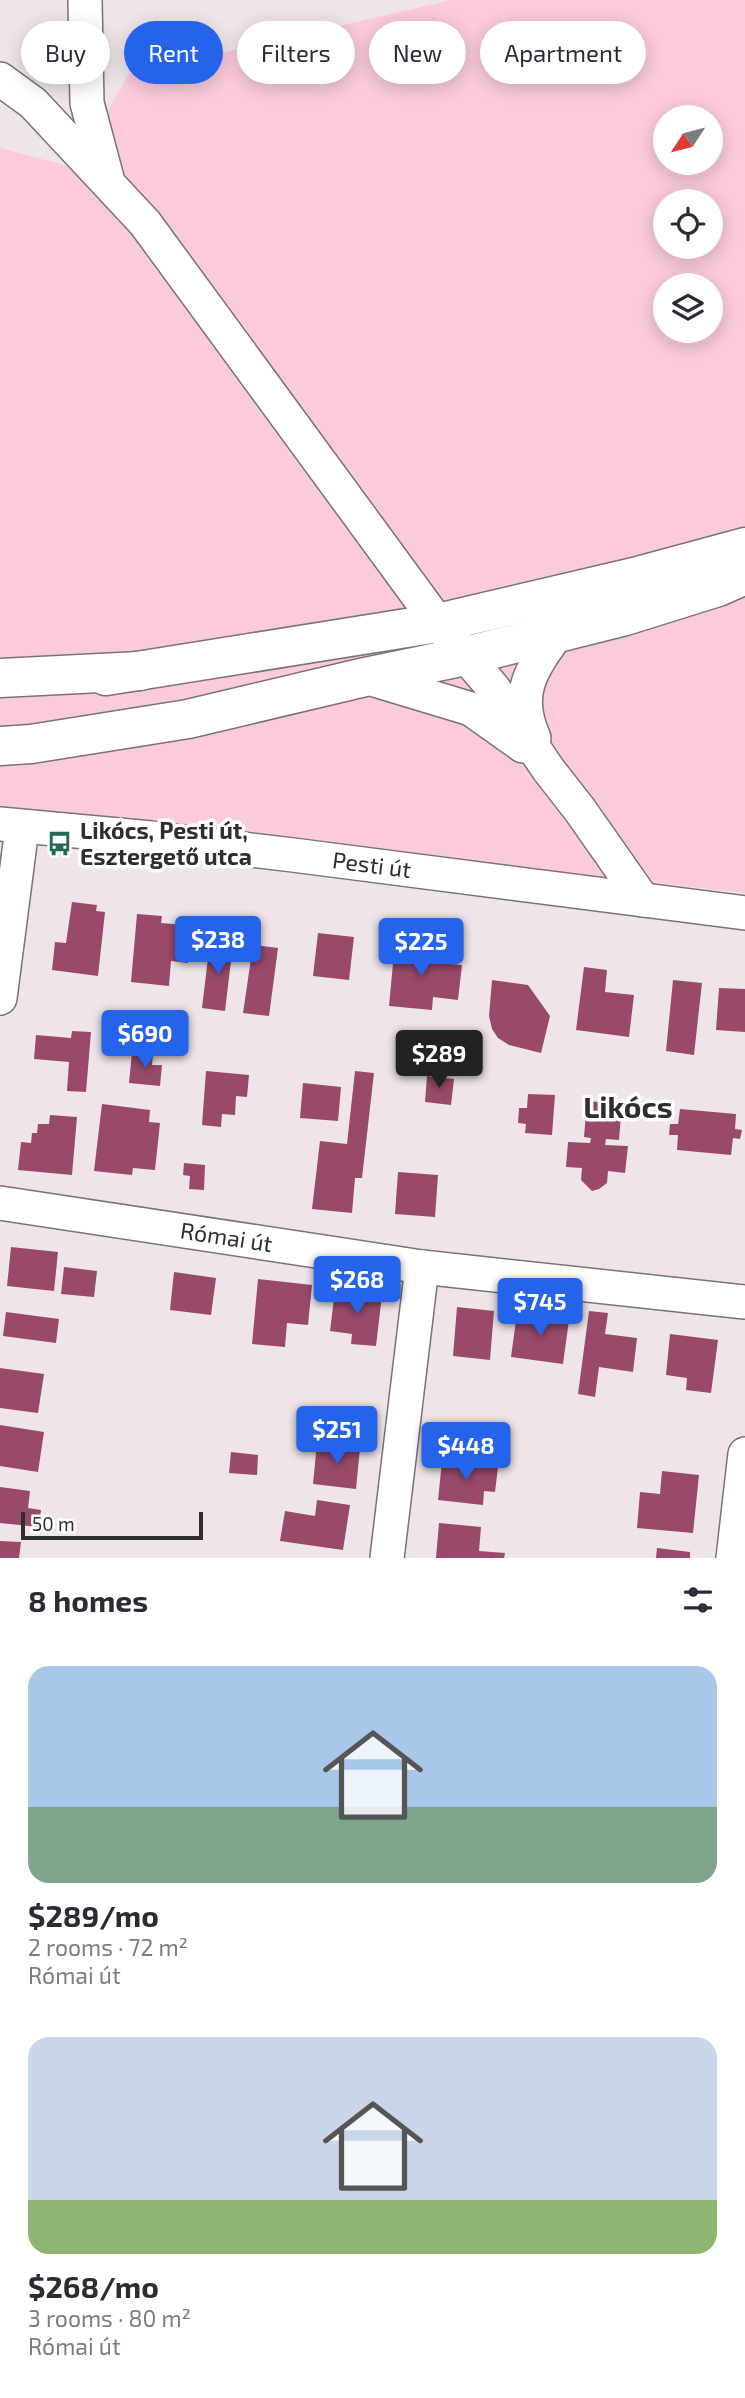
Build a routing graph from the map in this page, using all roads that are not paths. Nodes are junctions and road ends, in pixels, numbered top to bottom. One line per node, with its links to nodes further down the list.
1 (85, 0): 3 (street)
2 (0, 79): 3 (street)
3 (109, 183): 6 (street)
4 (745, 547): 6 (main road)
5 (745, 575): 7 (main road)
6 (438, 623): 8 (street); 9 (main road)
7 (556, 635): 8 (main road); 14 (street)
8 (466, 656): 10 (main road); 14 (street)
9 (140, 671): 11 (main road); 12 (main road)
10 (365, 677): 13 (main road); 14 (street)
11 (0, 678)
12 (0, 693)
13 (0, 746)
14 (548, 769): 16 (street)
15 (11, 826): 16 (street, Pesti út); 18 (street)
16 (643, 900): 17 (street, Pesti út)
17 (745, 913)
18 (0, 998)
19 (0, 1203): 20 (street, Római út)
20 (422, 1267): 21 (street, Római út); 23 (street)
21 (745, 1302)
22 (745, 1454): 24 (street)
23 (387, 1558)
24 (733, 1558)

